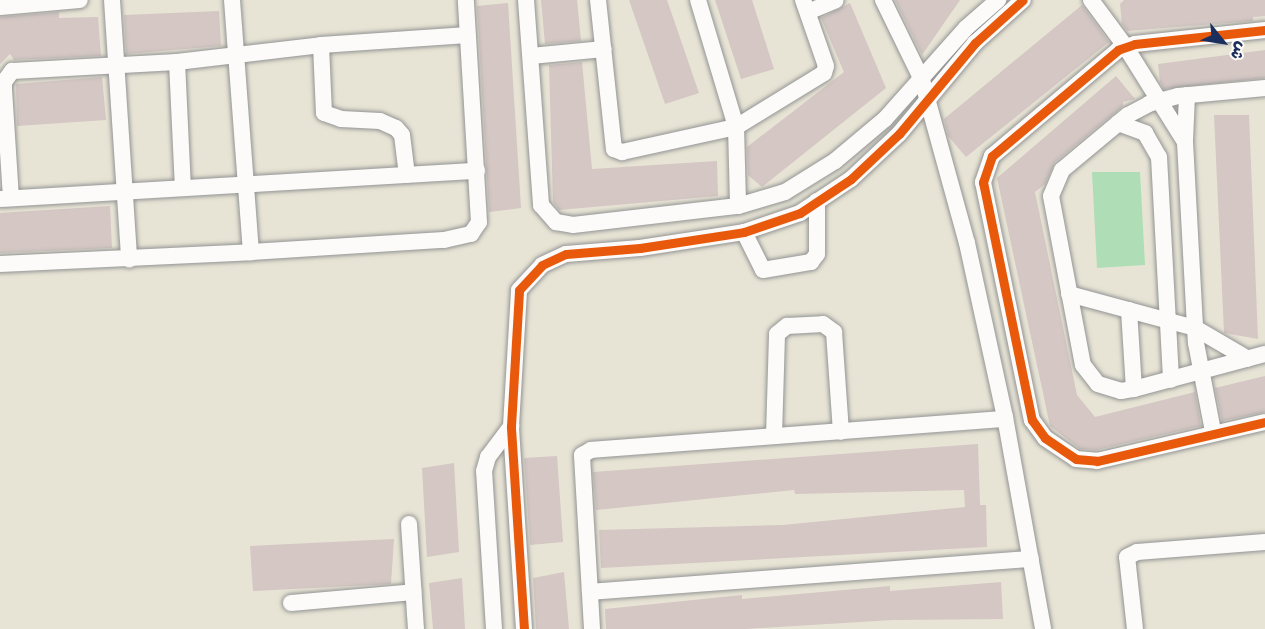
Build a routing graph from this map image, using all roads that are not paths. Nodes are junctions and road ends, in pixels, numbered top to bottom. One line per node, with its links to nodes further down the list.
1 (80, 0): 14 (street)
2 (112, 0): 23 (street)
3 (232, 0): 20 (street)
4 (466, 0): 16 (street)
5 (526, 0): 21 (street)
6 (598, 0): 19 (street)
7 (698, 0): 31 (street)
8 (836, 0): 13 (street)
9 (882, 0): 24 (street)
10 (998, 0): 24 (street)
11 (1023, 0): 27 (street)
12 (1091, 0): 18 (street)
13 (806, 6): 31 (street)
14 (0, 7)
15 (1265, 30): 18 (street)
16 (468, 35): 17 (street); 33 (street)
17 (321, 45): 20 (street); 34 (street)
18 (1125, 46): 28 (street); 57 (street)
19 (604, 49): 21 (street); 31 (street)
20 (236, 56): 22 (street); 35 (street)
21 (531, 56): 40 (street)
22 (177, 62): 23 (street); 36 (street)
23 (115, 65): 37 (street); 38 (street)
24 (922, 80): 27 (street); 40 (street)
25 (1265, 88): 26 (street); 29 (street)
26 (1187, 95): 28 (street); 32 (street)
27 (928, 99): 39 (street); 54 (street)
28 (1160, 100): 30 (street); 32 (street)
29 (1265, 100)
30 (1118, 123): 45 (street); 47 (street)
31 (736, 127): 40 (street)
32 (1185, 142): 48 (street)
33 (477, 171): 34 (street); 42 (street)
34 (407, 175): 35 (street)
35 (246, 185): 36 (street); 42 (street)
36 (183, 188): 37 (street)
37 (125, 192): 38 (street); 43 (street)
38 (6, 199)
39 (817, 201): 41 (street); 41 (street)
40 (738, 206)
41 (744, 232): 56 (street)
42 (251, 252): 43 (street)
43 (129, 259): 44 (street)
44 (0, 264)
45 (1070, 294): 46 (street); 53 (street)
46 (1130, 310): 47 (street); 53 (street)
47 (1168, 321): 48 (street); 52 (street)
48 (1195, 328): 50 (street); 51 (street)
49 (1265, 354): 50 (street)
50 (1248, 359): 51 (street)
51 (1199, 372): 52 (street); 57 (street)
52 (1171, 380): 53 (street)
53 (1134, 389)
54 (1005, 419): 58 (street); 62 (street)
55 (1265, 422): 57 (street)
56 (512, 426): 67 (street); 68 (street)
57 (1213, 431)
58 (841, 432): 59 (street); 59 (street)
59 (774, 436): 64 (street)
60 (409, 524): 63 (street)
61 (1265, 542): 71 (street)
62 (1030, 559): 64 (street); 70 (street)
63 (414, 592): 65 (street); 66 (street)
64 (590, 592): 69 (street)
65 (291, 603)
66 (416, 629)
67 (494, 629)
68 (524, 629)
69 (592, 629)
70 (1043, 629)
71 (1135, 629)

